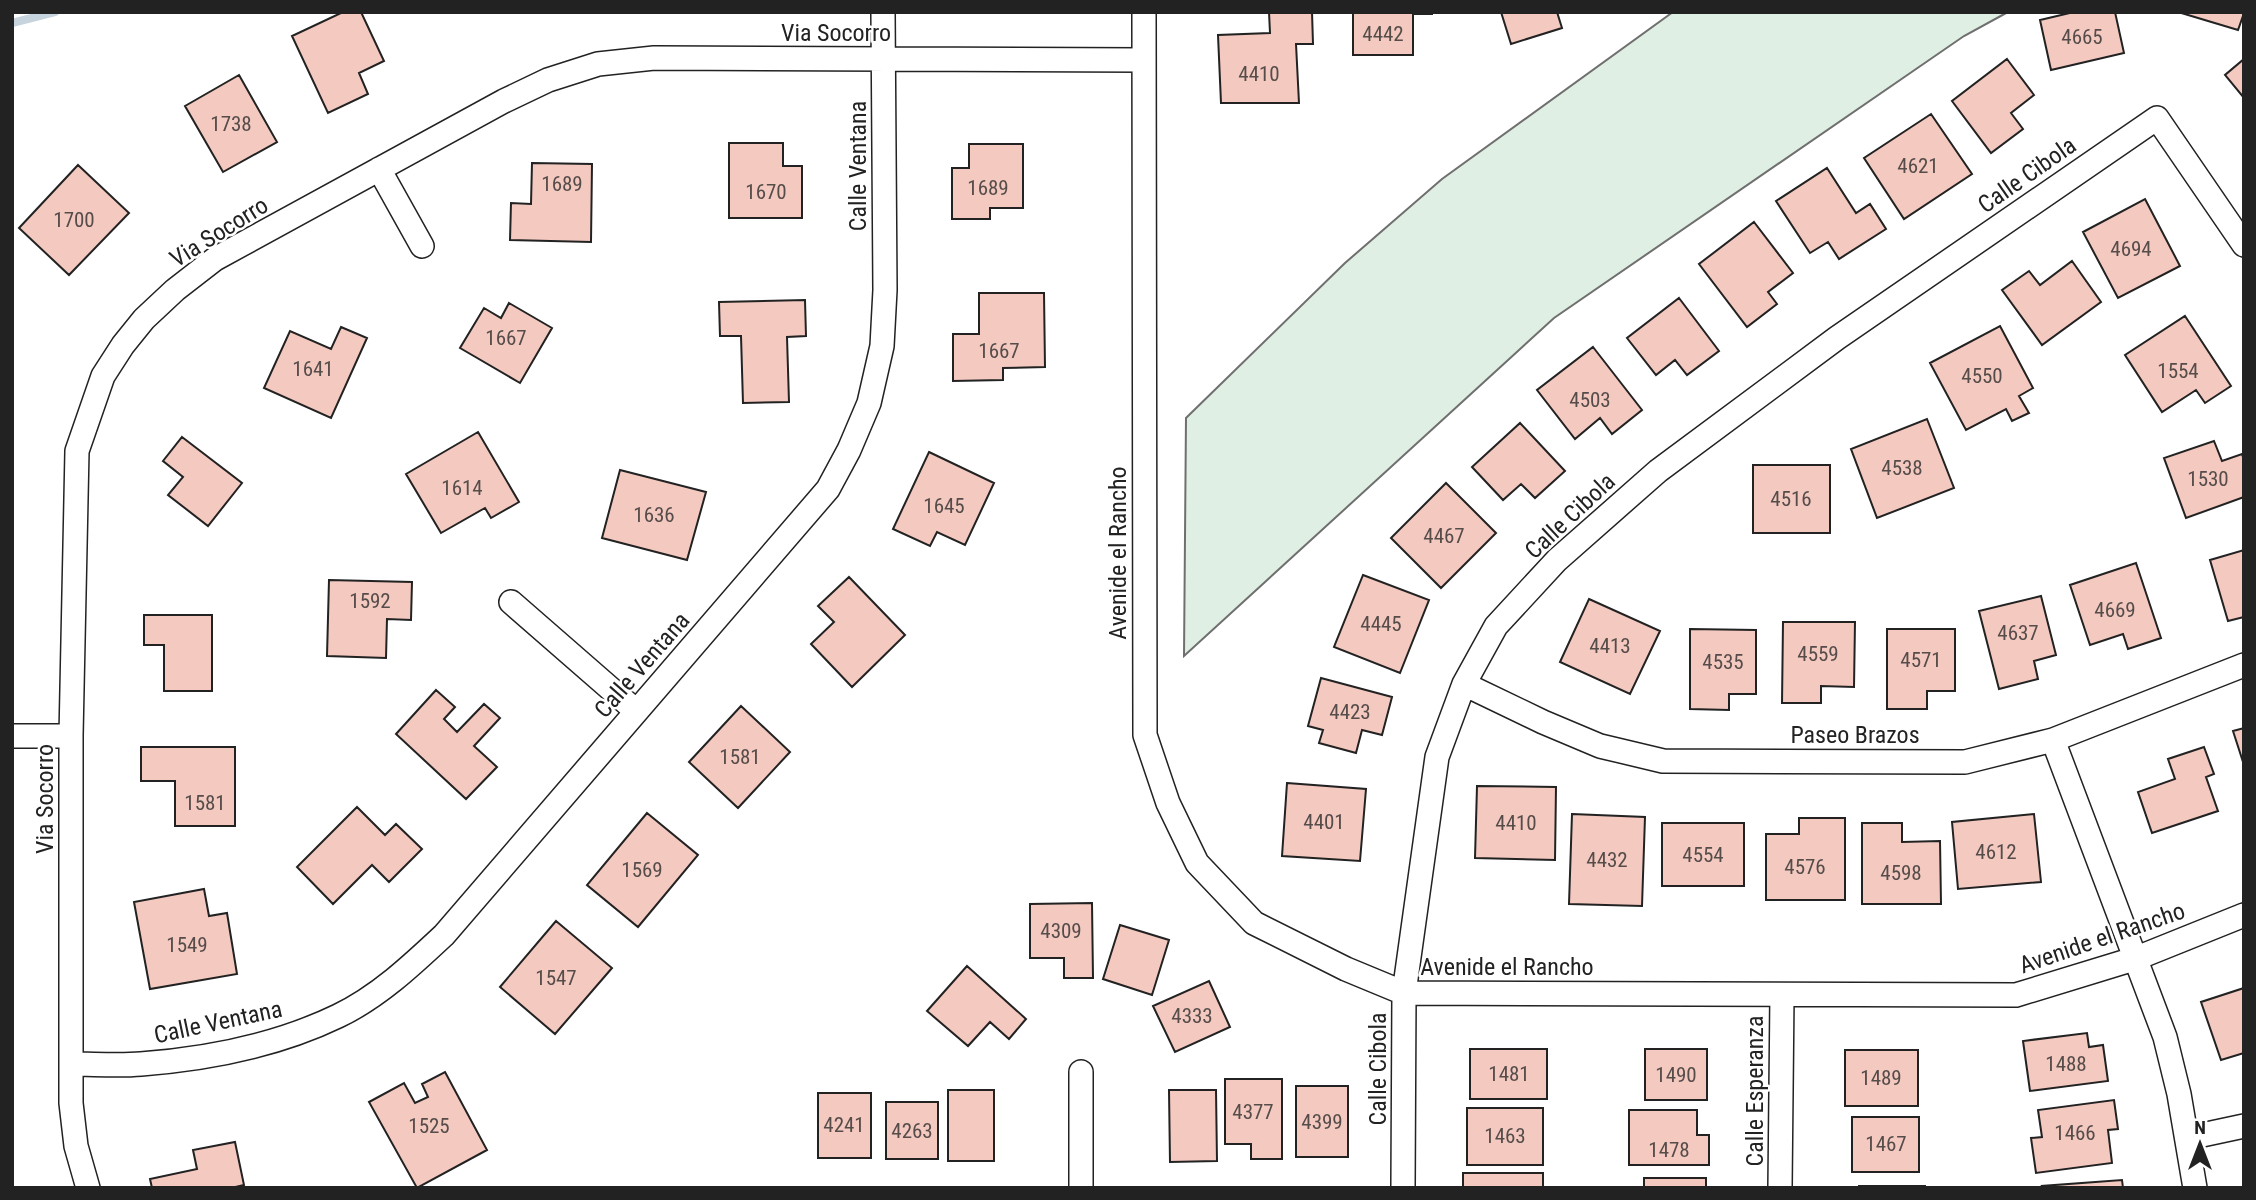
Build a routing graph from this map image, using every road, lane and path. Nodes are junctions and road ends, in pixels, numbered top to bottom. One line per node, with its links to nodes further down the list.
1 (883, 12): 3 (street, Calle Ventana)
2 (1144, 12): 4 (street, Avenide el Rancho)
3 (883, 60): 4 (street, Via Socorro); 5 (street, Via Socorro); 11 (street, Calle Ventana)
4 (1143, 60): 17 (street, Avenide el Rancho)
5 (379, 169): 7 (street); 13 (street, Via Socorro)
6 (2244, 245): 10 (street, Calle Cibola)
7 (422, 246)
8 (511, 602): 11 (street)
9 (2244, 665): 14 (street, Paseo Brazos)
10 (1464, 684): 14 (street, Paseo Brazos); 17 (street, Calle Cibola)
11 (636, 712): 19 (street, Calle Ventana)
12 (12, 736): 13 (street)
13 (71, 736): 19 (street, Via Socorro)
14 (2053, 740): 16 (street)
15 (2244, 915): 16 (street, Avenide el Rancho)
16 (2137, 958): 18 (street, Avenide el Rancho); 22 (street)
17 (1404, 993): 18 (street, Avenide el Rancho); 25 (street, Calle Cibola)
18 (1782, 995): 26 (street, Calle Esperanza)
19 (71, 1064): 23 (street, Via Socorro)
20 (1081, 1072): 24 (street)
21 (2244, 1126): 22 (street)
22 (2188, 1138): 27 (street)
23 (88, 1188)
24 (1081, 1188)
25 (1404, 1188)
26 (1780, 1188)
27 (2195, 1188)

